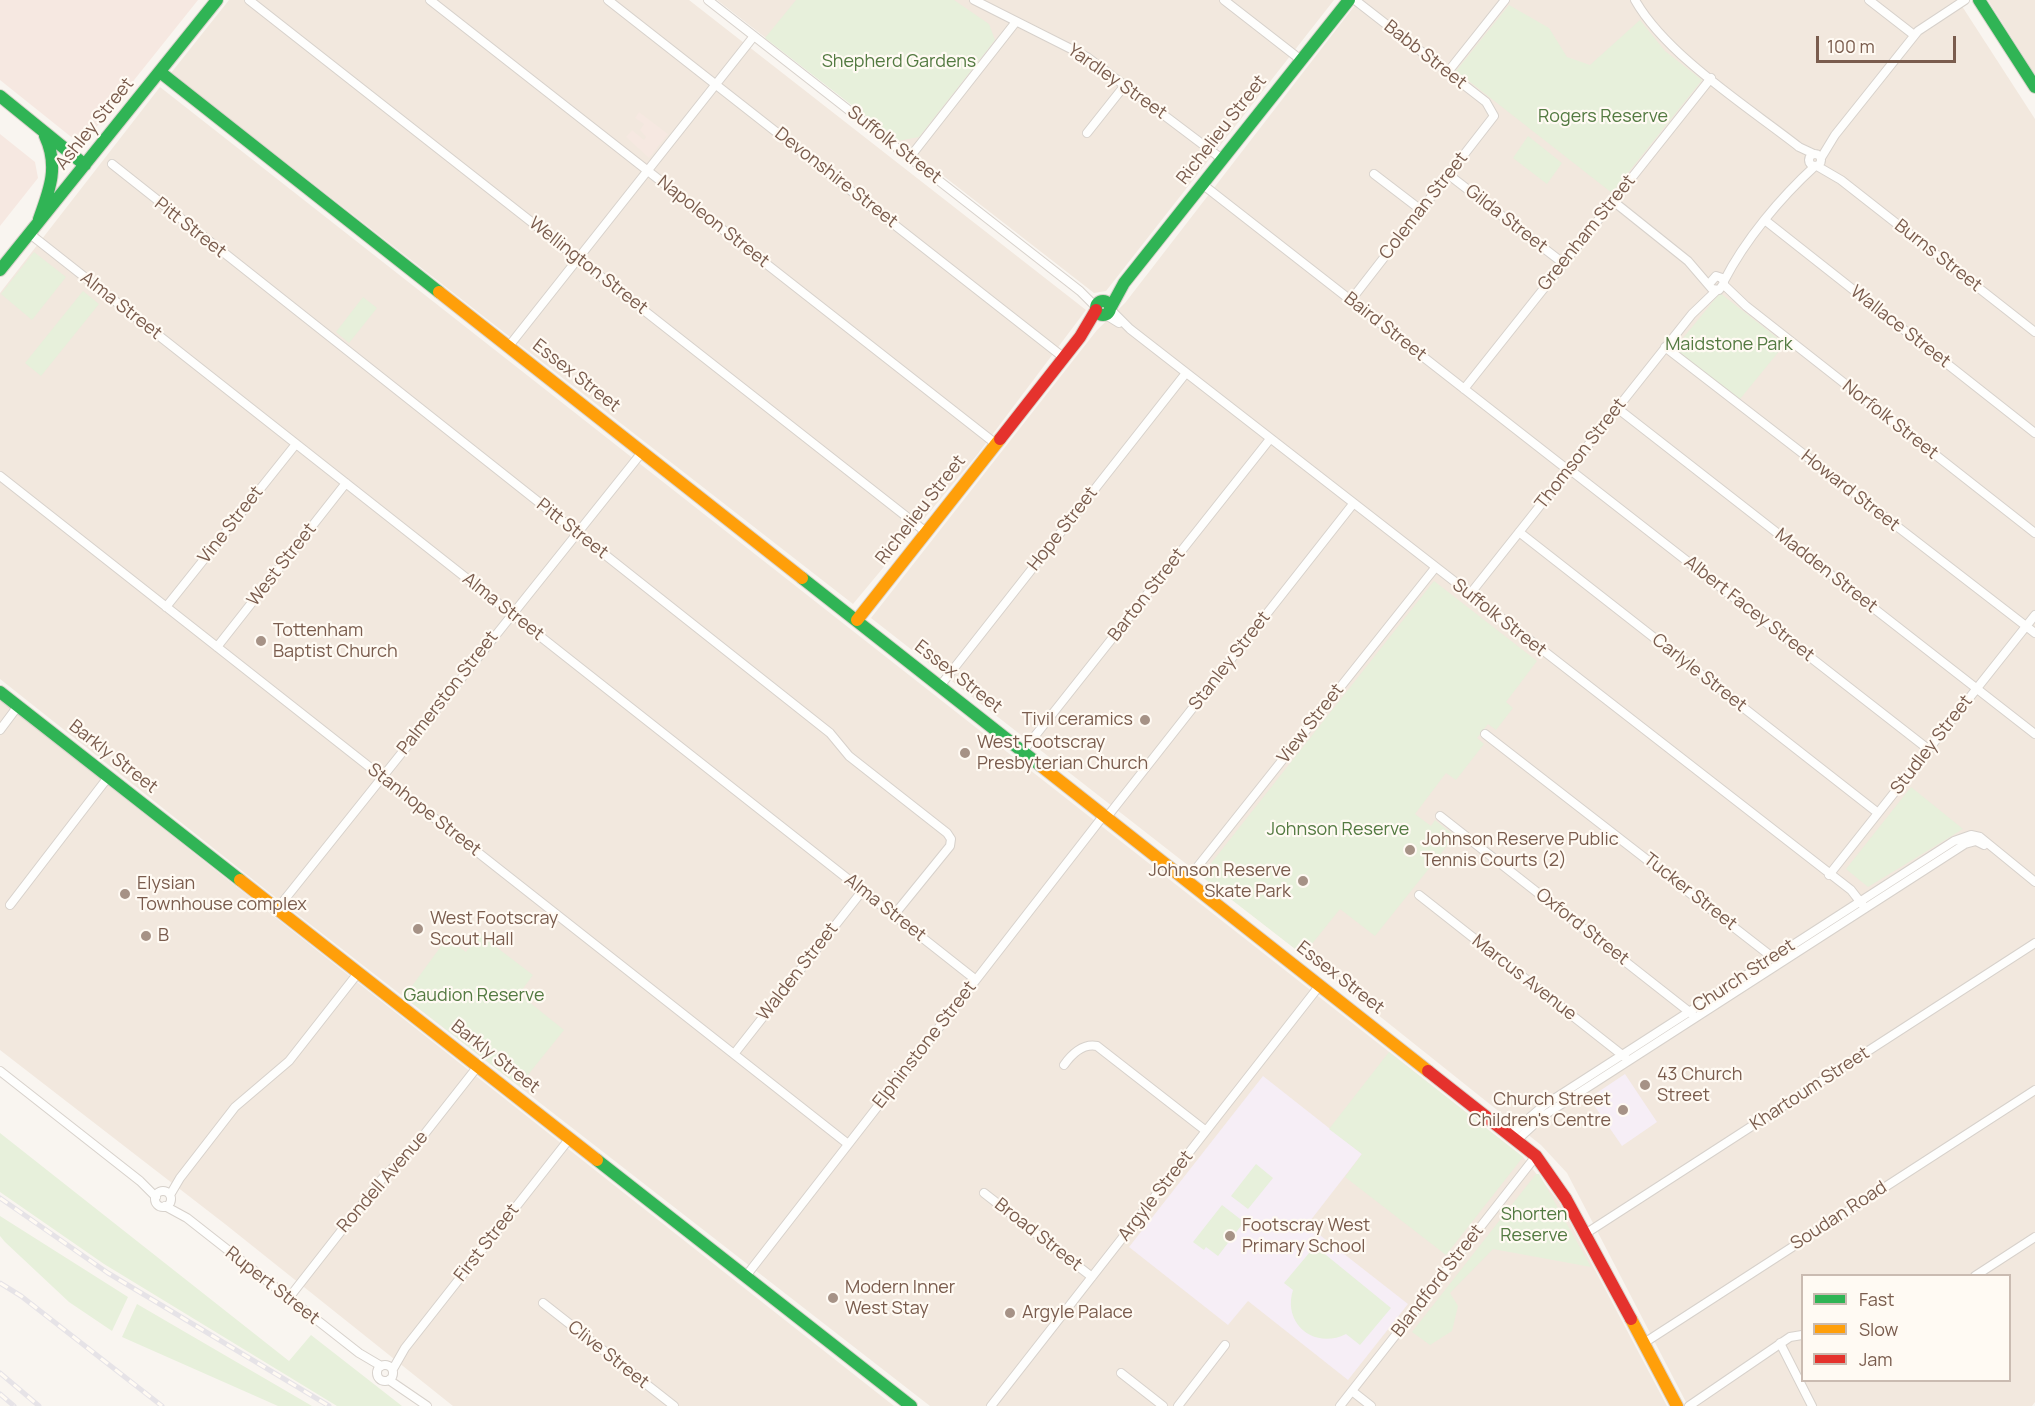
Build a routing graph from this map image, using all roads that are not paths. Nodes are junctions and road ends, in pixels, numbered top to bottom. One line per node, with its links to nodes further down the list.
1 (217, 0): 19 (main road, Ashley Street)
2 (249, 0): 42 (street, Wellington Street)
3 (430, 0): 34 (street, Napoleon Street)
4 (608, 0): 22 (street, Devonshire Street)
5 (708, 0): 17 (street, Suffolk Street)
6 (974, 0): 15 (street, Yardley Street)
7 (1224, 0): 18 (street)
8 (1349, 0): 18 (main road, Richelieu Street)
9 (1355, 0): 20 (street, Babb Street)
10 (1505, 0): 20 (street)
11 (1635, 0): 21 (street, Burns Street)
12 (1869, 0): 16 (street)
13 (1965, 0): 16 (street, Thomson Street)
14 (1979, 0): 24 (main road)
15 (1015, 23): 23 (street, Yardley Street); 29 (street)
16 (1914, 35): 31 (street, Thomson Street)
17 (754, 36): 22 (street); 29 (street, Suffolk Street)
18 (1301, 60): 30 (main road, Richelieu Street)
19 (160, 72): 33 (main road, Ashley Street); 49 (main road, Essex Street)
20 (1447, 72): 26 (street, Babb Street)
21 (1711, 78): 31 (street, Burns Street); 38 (street, Greenham Street)
22 (716, 84): 34 (street); 51 (street, Devonshire Street)
23 (1125, 85): 28 (street); 30 (street, Yardley Street)
24 (2035, 87)
25 (0, 96): 27 (main road)
26 (1494, 112): 36 (street, Coleman Street)
27 (41, 130): 33 (main road); 41 (main road)
28 (1087, 133)
29 (910, 157): 47 (street, Suffolk Street)
30 (1222, 159): 37 (main road, Richelieu Street)
31 (1815, 160): 40 (street, Thomson Street); 48 (street, Burns Street)
32 (112, 164): 66 (street, Pitt Street)
33 (86, 165): 41 (main road, Ashley Street)
34 (647, 171): 42 (street); 58 (street, Napoleon Street)
35 (1374, 174): 39 (street)
36 (1449, 175): 39 (street, Coleman Street); 43 (street, Gilda Street)
37 (1202, 184): 46 (street, Baird Street); 47 (main road, Richelieu Street)
38 (1613, 201): 43 (street, Greenham Street); 45 (street, Norfolk Street)
39 (1421, 210): 46 (street, Coleman Street)
40 (1766, 221): 45 (street, Thomson Street); 55 (street, Wallace Street)
41 (33, 230): 44 (main road, Ashley Street); 57 (street, Alma Street)
42 (578, 258): 49 (street); 64 (street, Wellington Street)
43 (1563, 263): 53 (street, Greenham Street)
44 (0, 270)
45 (1717, 284): 50 (street, Thomson Street); 67 (street, Norfolk Street)
46 (1351, 300): 53 (street, Baird Street)
47 (1103, 308): 51 (main road, Richelieu Street); 52 (street, Suffolk Street)
48 (2035, 332)
49 (509, 346): 59 (main road, Essex Street)
50 (1665, 347): 54 (street, Thomson Street); 74 (street, Howard Street)
51 (1063, 357): 58 (main road, Richelieu Street)
52 (1186, 373): 56 (street, Suffolk Street); 77 (street, Hope Street)
53 (1464, 389): 60 (street, Baird Street)
54 (1617, 408): 60 (street, Thomson Street); 78 (street, Madden Street)
55 (2035, 433)
56 (1270, 439): 63 (street, Suffolk Street); 85 (street, Barton Street)
57 (296, 444): 62 (street, Alma Street); 70 (street, Vine Street)
58 (996, 444): 64 (main road, Richelieu Street)
59 (643, 451): 66 (street, Palmerston Street); 73 (main road, Essex Street)
60 (1569, 470): 65 (street, Thomson Street); 84 (street, Albert Facey Street)
61 (0, 476): 70 (street, Stanhope Street)
62 (346, 483): 71 (street, Alma Street); 76 (street, West Street)
63 (1353, 504): 68 (street, Suffolk Street); 89 (street, Stanley Street)
64 (926, 532): 73 (main road, Richelieu Street)
65 (1519, 532): 69 (street, Thomson Street); 88 (street, Carlyle Street)
66 (578, 533): 71 (street, Palmerston Street); 99 (street, Pitt Street)
67 (2035, 533)
68 (1436, 568): 69 (street, Suffolk Street); 92 (street, View Street)
69 (1470, 594): 91 (street, Suffolk Street)
70 (166, 607): 76 (street, Stanhope Street)
71 (512, 614): 87 (street, Palmerston Street); 94 (street, Alma Street)
72 (2035, 615): 74 (street, Studley Street)
73 (856, 620): 77 (main road, Essex Street)
74 (2026, 626): 75 (street, Howard Street); 78 (street, Studley Street)
75 (2035, 633)
76 (217, 647): 87 (street, Stanhope Street)
77 (940, 686): 85 (main road, Essex Street)
78 (1976, 689): 83 (street, Madden Street); 84 (street, Studley Street)
79 (0, 692): 80 (main road, Barkly Street)
80 (18, 706): 81 (street); 86 (main road, Barkly Street)
81 (0, 730)
82 (1485, 734): 101 (street, Tucker Street)
83 (2035, 734)
84 (1928, 749): 88 (street, Studley Street)
85 (1023, 751): 89 (main road, Essex Street)
86 (108, 776): 97 (street); 98 (main road, Barkly Street)
87 (381, 777): 98 (street, Palmerston Street); 106 (street, Stanhope Street)
88 (1878, 813): 91 (street, Studley Street)
89 (1105, 816): 92 (main road, Essex Street); 103 (street, Elphinstone Street)
90 (1440, 816): 105 (street, Oxford Street)
91 (1829, 875): 96 (street, Suffolk Street)
92 (1187, 880): 104 (main road, Essex Street)
93 (2035, 882): 96 (street, Church Street)
94 (863, 890): 99 (street, Alma Street); 106 (street, Walden Street)
95 (1419, 895): 107 (street, Marcus Avenue)
96 (1863, 904): 101 (street, Church Street)
97 (10, 905)
98 (277, 909): 102 (main road, Barkly Street)
99 (894, 915): 103 (street, Alma Street)
100 (2035, 943): 119 (street, Khartoum Street)
101 (1776, 960): 105 (street, Church Street)
102 (358, 973): 109 (main road, Barkly Street); 118 (street)
103 (976, 980): 115 (street, Elphinstone Street)
104 (1320, 985): 112 (street, Argyle Street); 113 (main road, Essex Street)
105 (1693, 1014): 107 (street, Church Street)
106 (734, 1054): 115 (street, Stanhope Street)
107 (1626, 1058): 113 (street, Church Street)
108 (1064, 1065): 112 (street)
109 (478, 1066): 114 (main road, Barkly Street); 124 (street, Rondell Avenue)
110 (0, 1071): 118 (street, Rupert Street)
111 (2035, 1090): 127 (street, Soudan Road)
112 (1206, 1131): 123 (street, Argyle Street)
113 (1514, 1137): 116 (main road, Essex Street)
114 (570, 1138): 122 (main road, Barkly Street); 130 (street, First Street)
115 (848, 1144): 122 (street, Elphinstone Street)
116 (1536, 1156): 119 (main road, Essex Street); 132 (street, Blandford Street)
117 (984, 1193): 123 (street, Broad Street)
118 (164, 1197): 124 (street, Rupert Street)
119 (1585, 1234): 127 (main road, Essex Street)
120 (2035, 1236): 121 (street)
121 (1977, 1274)
122 (746, 1276): 135 (main road, Barkly Street)
123 (1092, 1278): 136 (street, Argyle Street)
124 (288, 1299): 130 (street, Rupert Street)
125 (543, 1303): 134 (street, Clive Street)
126 (1801, 1335): 128 (street)
127 (1644, 1343): 141 (main road, Essex Street)
128 (1780, 1343): 142 (street); 143 (street)
129 (1225, 1345): 138 (street)
130 (387, 1371): 133 (street, Rupert Street)
131 (1121, 1373): 137 (street)
132 (1352, 1391): 139 (street, Blandford Street); 140 (street)
133 (427, 1406)
134 (674, 1406)
135 (911, 1406)
136 (991, 1406)
137 (1163, 1406)
138 (1178, 1406)
139 (1340, 1406)
140 (1371, 1406)
141 (1677, 1406)
142 (1689, 1406)
143 (1812, 1406)

